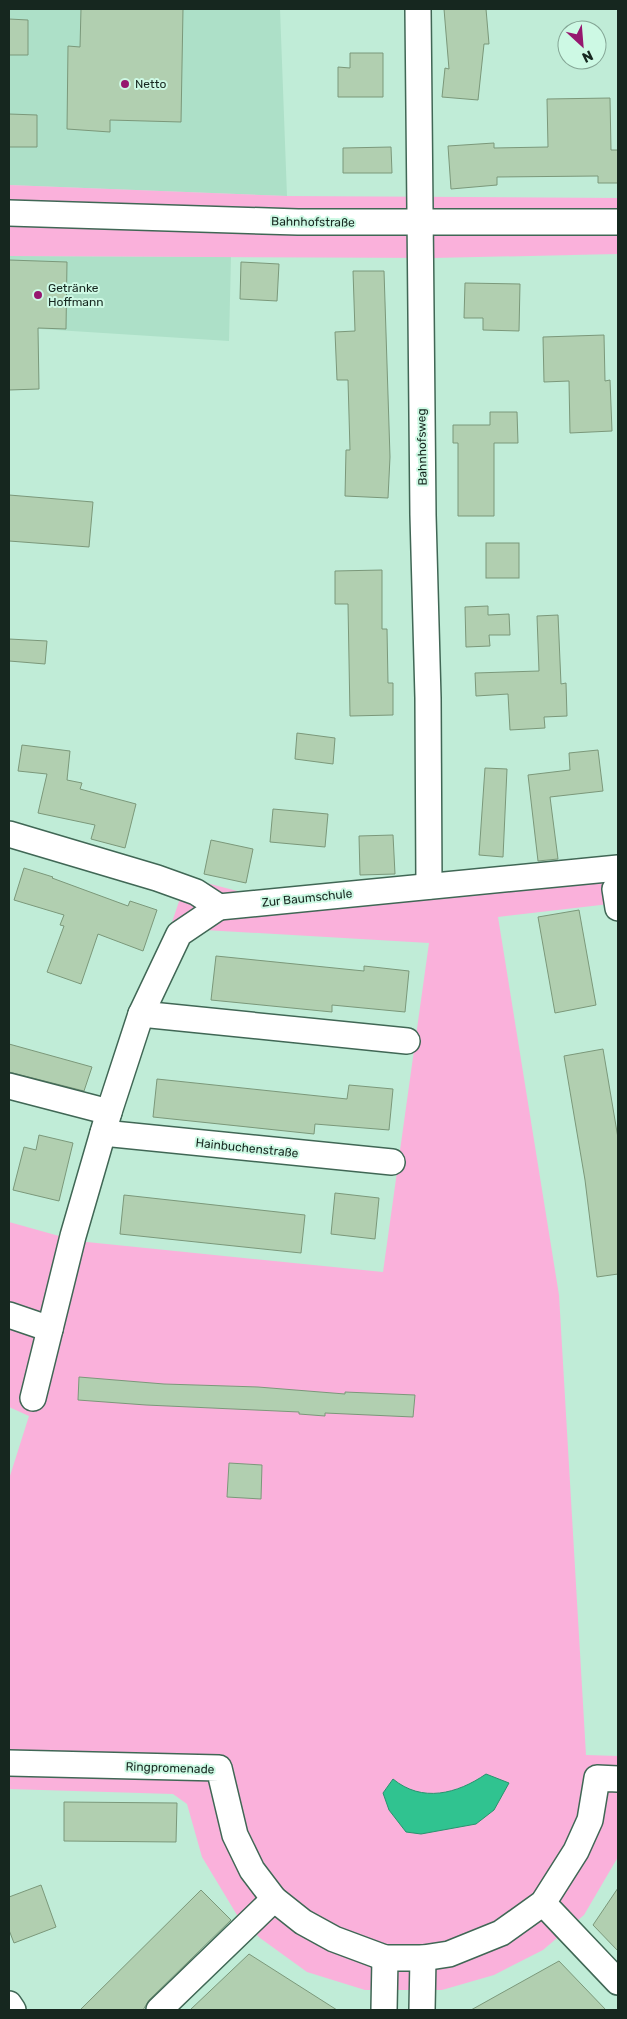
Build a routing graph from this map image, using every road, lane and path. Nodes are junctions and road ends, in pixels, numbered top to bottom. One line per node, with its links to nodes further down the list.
1 (418, 9): 4 (street, Bahnhofsweg)
2 (9, 212): 4 (street, Bahnhofstraße)
3 (618, 222): 4 (street, Bahnhofstraße)
4 (421, 223): 6 (street, Bahnhofsweg)
5 (9, 834): 8 (street)
6 (429, 886): 7 (street, Zur Baumschule); 8 (street, Zur Baumschule)
7 (617, 888)
8 (219, 907): 9 (street)
9 (141, 1014): 10 (street); 12 (street)
10 (407, 1041)
11 (9, 1086): 12 (street, Hainbuchenstraße)
12 (106, 1122): 13 (street, Hainbuchenstraße); 15 (street)
13 (392, 1162)
14 (9, 1315): 15 (street)
15 (50, 1329): 16 (street)
16 (33, 1398)
17 (9, 1763): 19 (street, Ringpromenade)
18 (618, 1778): 20 (street, Ringpromenade)
19 (274, 1899): 21 (street, Ringpromenade); 26 (street)
20 (543, 1902): 22 (street, Ringpromenade); 23 (street)
21 (385, 1958): 22 (street, Ringpromenade); 27 (street)
22 (423, 1958): 28 (street)
23 (618, 1982)
24 (9, 2004): 25 (street)
25 (13, 2010)
26 (159, 2010)
27 (384, 2010)
28 (422, 2010)

